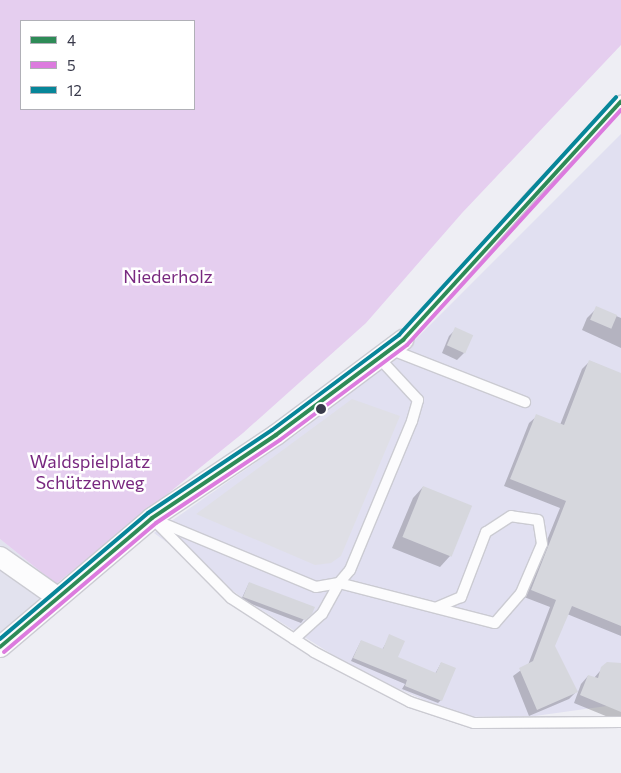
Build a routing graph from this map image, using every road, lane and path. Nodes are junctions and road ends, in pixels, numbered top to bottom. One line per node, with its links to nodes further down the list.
1 (621, 101): 2 (lane)
2 (392, 350): 3 (lane); 4 (street); 6 (lane)
3 (525, 402)
4 (152, 518): 6 (lane); 7 (street); 9 (lane)
5 (0, 556): 7 (street)
6 (339, 583): 8 (lane); 9 (lane)
7 (57, 597): 10 (street)
8 (438, 607): 8 (lane)
9 (294, 639): 11 (lane)
10 (0, 647)
11 (621, 722)

